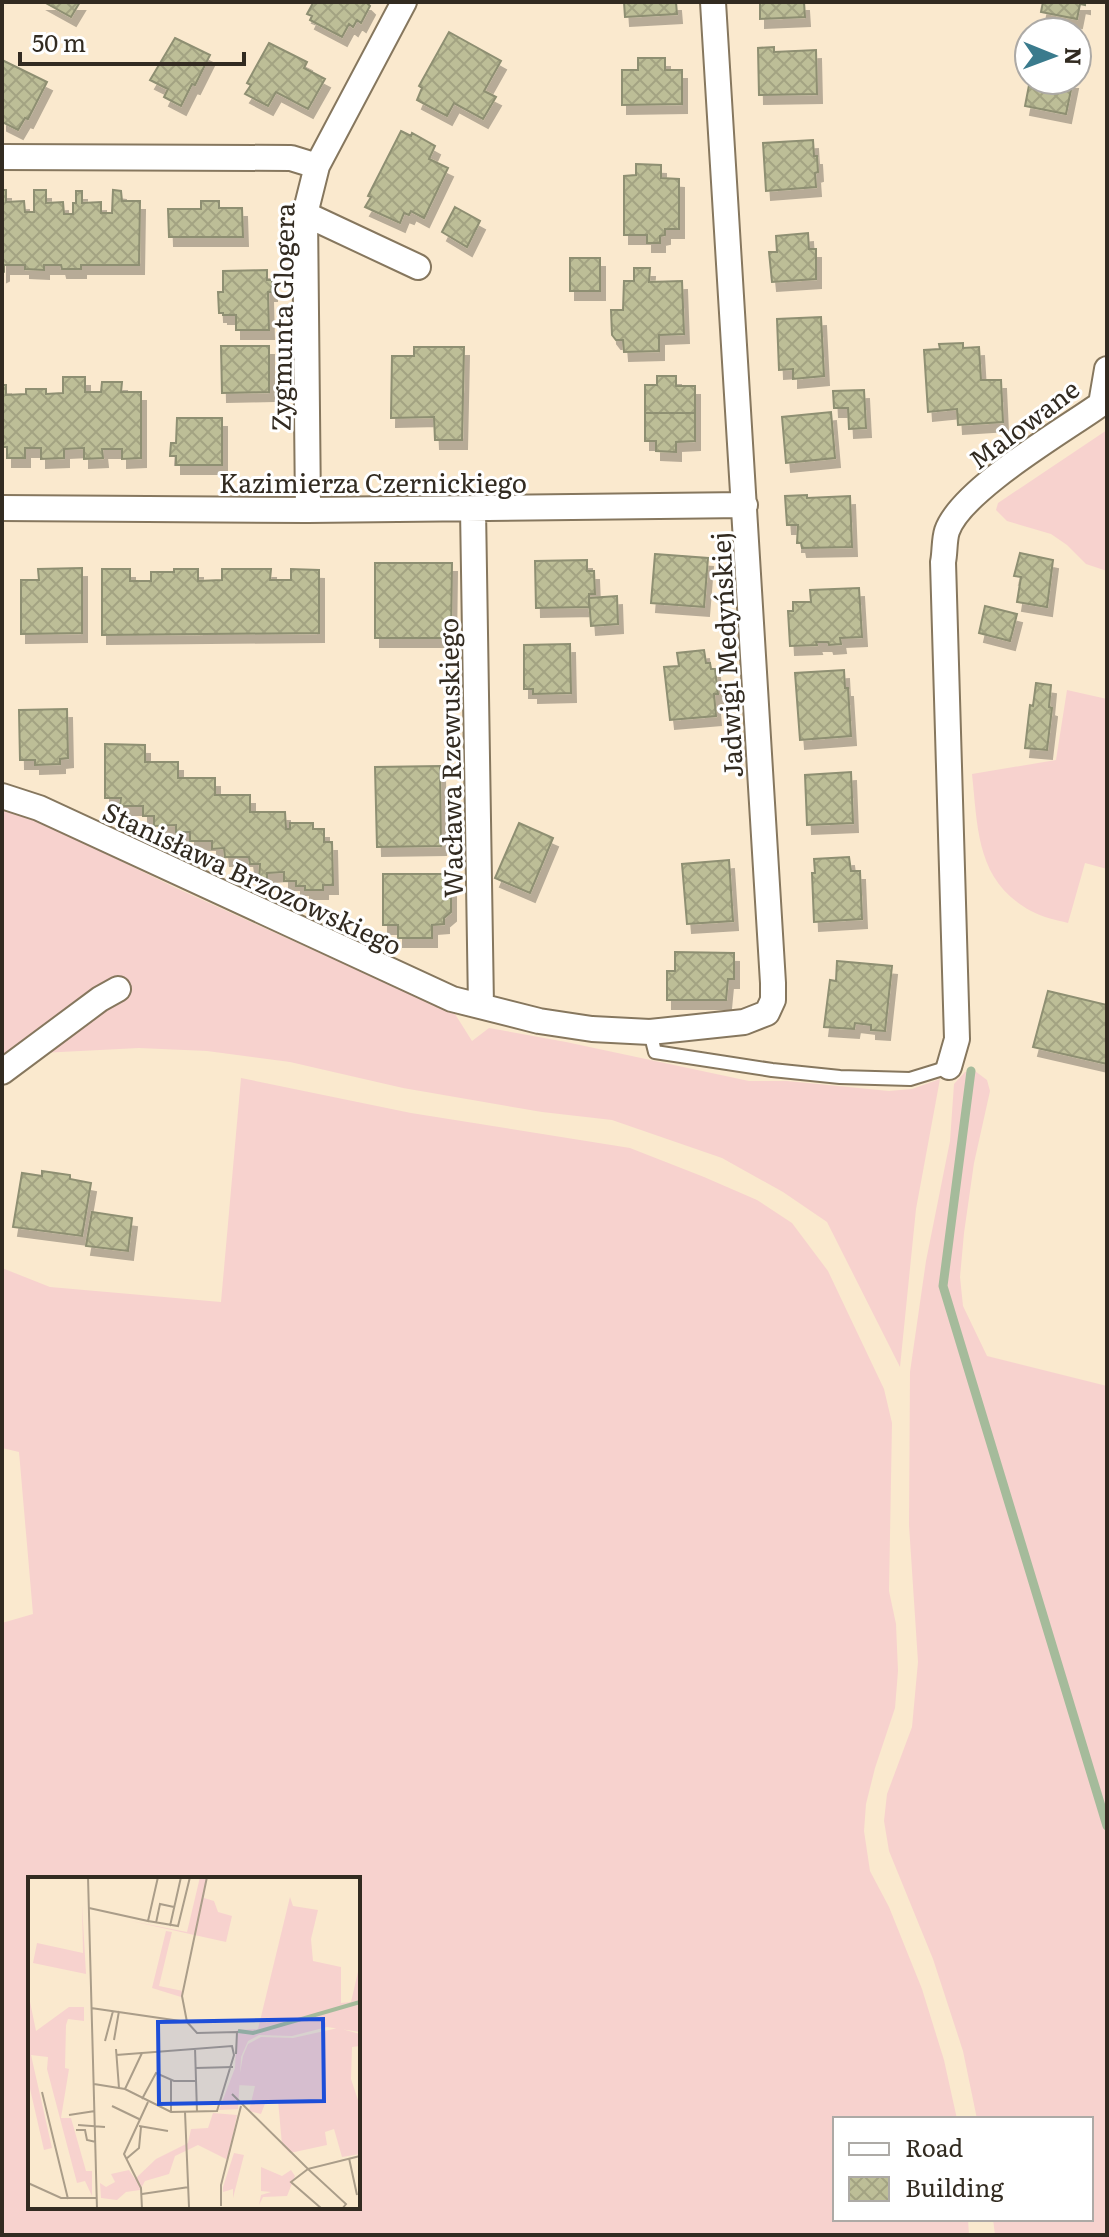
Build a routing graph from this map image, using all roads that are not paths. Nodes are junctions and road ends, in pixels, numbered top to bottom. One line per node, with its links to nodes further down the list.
1 (404, 2): 4 (street, Zygmunta Glogera)
2 (713, 2): 9 (street, Jadwigi Medyńskiej)
3 (2, 157): 4 (street)
4 (317, 166): 5 (street, Zygmunta Glogera)
5 (305, 214): 6 (street); 12 (street, Zygmunta Glogera)
6 (418, 267)
7 (1107, 369): 8 (street, Malowane)
8 (1104, 404): 17 (street, Malowane)
9 (745, 505): 11 (street, Kazimierza Czernickiego); 16 (street, Jadwigi Medyńskiej)
10 (2, 508): 12 (street, Kazimierza Czernickiego)
11 (473, 509): 12 (street, Kazimierza Czernickiego); 15 (street, Wacława Rzewuskiego)
12 (308, 510)
13 (2, 796): 15 (street, Stanisława Brzozowskiego)
14 (118, 989): 18 (street)
15 (481, 1006): 16 (street, Jadwigi Medyńskiej)
16 (650, 1032): 17 (lane)
17 (949, 1067)
18 (2, 1072)

